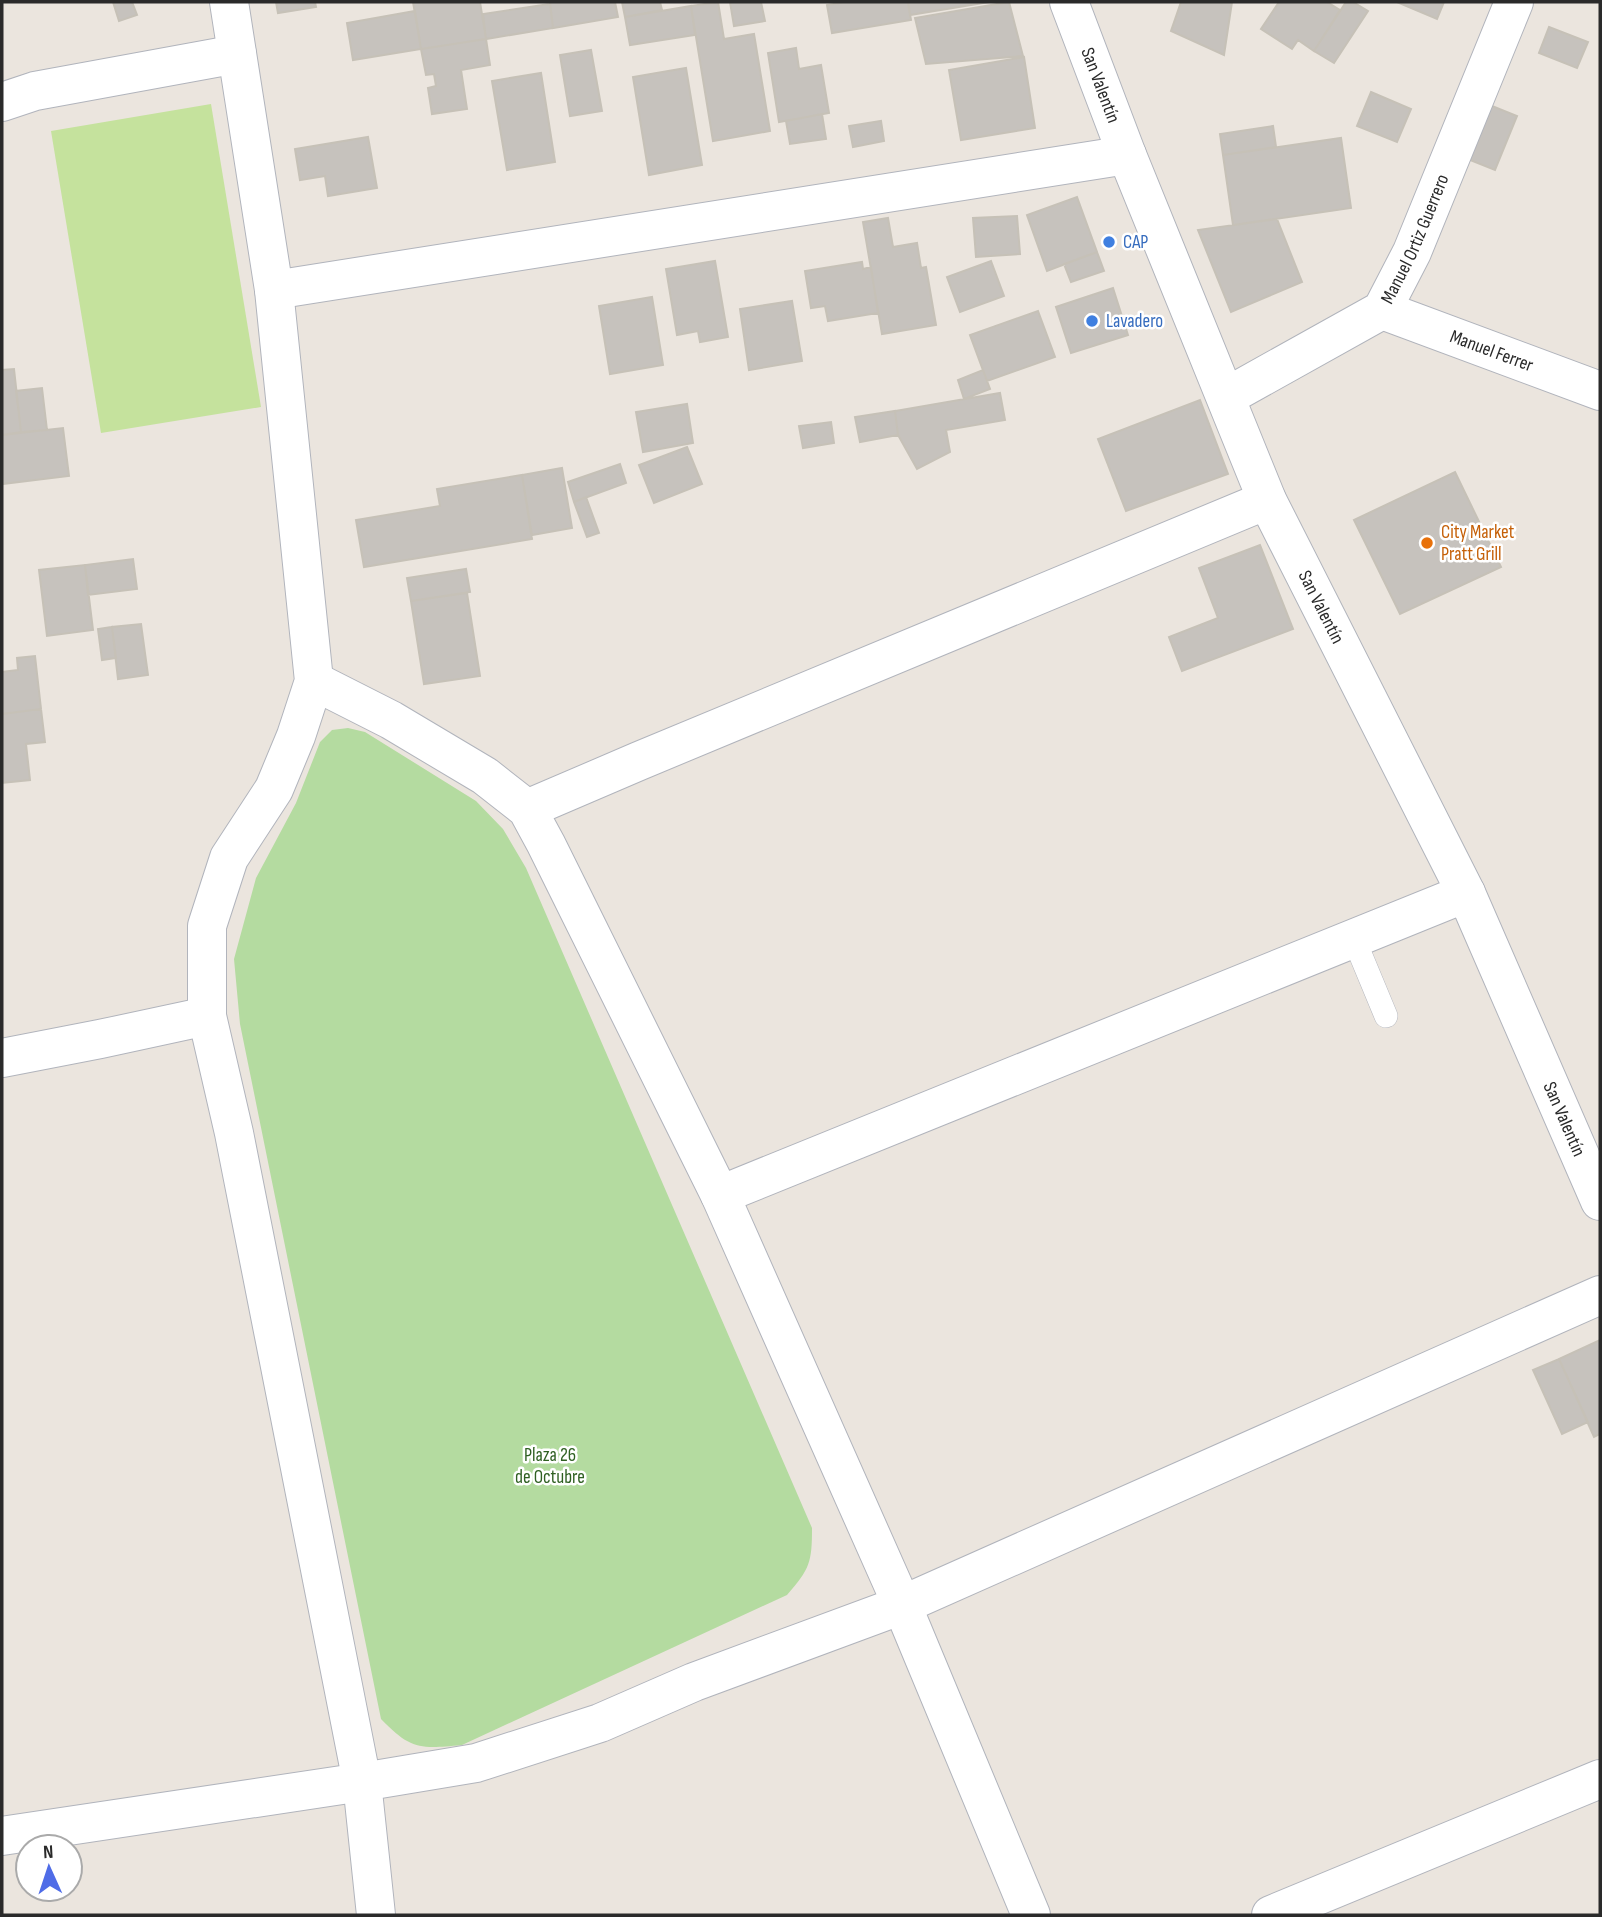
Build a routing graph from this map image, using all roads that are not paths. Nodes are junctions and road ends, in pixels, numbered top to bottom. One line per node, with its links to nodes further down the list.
1 (229, 2): 4 (street)
2 (1069, 2): 6 (street, San Valentín)
3 (1514, 2): 8 (street, Manuel Ortiz Guerrero)
4 (236, 54): 5 (street); 7 (street)
5 (2, 102)
6 (1127, 155): 7 (street); 10 (street, San Valentín)
7 (274, 290): 12 (street)
8 (1382, 310): 9 (street, Manuel Ferrer); 10 (street, Manuel Ortiz Guerrero)
9 (1600, 391)
10 (1226, 397): 11 (street, San Valentín)
11 (1267, 500): 13 (street); 14 (street, San Valentín)
12 (314, 681): 13 (street); 16 (street)
13 (527, 809): 20 (street)
14 (1466, 893): 15 (street); 19 (street, San Valentín)
15 (1354, 939): 17 (lane); 20 (street)
16 (208, 1016): 18 (street); 24 (street)
17 (1386, 1016)
18 (2, 1058)
19 (1598, 1191)
20 (720, 1195): 22 (street)
21 (1600, 1294): 22 (street)
22 (902, 1605): 24 (street); 27 (street)
23 (1600, 1779): 28 (street)
24 (362, 1783): 25 (street); 26 (street)
25 (2, 1836)
26 (376, 1915)
27 (1031, 1915)
28 (1271, 1915)

